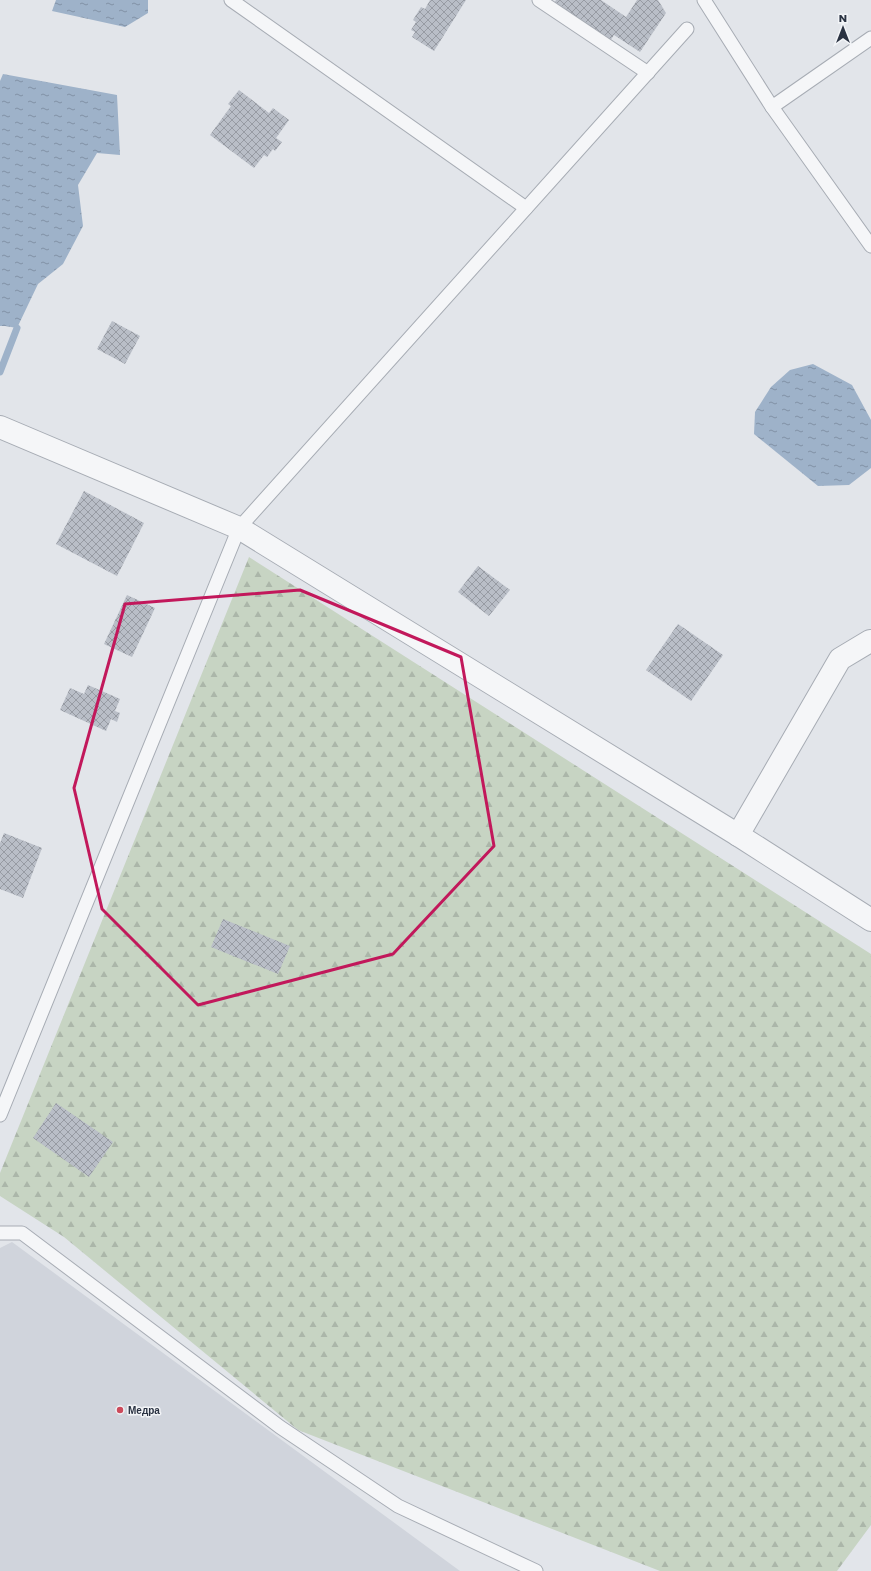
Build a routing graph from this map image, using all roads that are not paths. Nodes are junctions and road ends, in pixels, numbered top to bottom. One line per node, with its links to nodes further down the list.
1 (231, 0): 8 (lane)
2 (539, 0): 6 (lane)
3 (704, 0): 7 (lane)
4 (687, 28): 6 (lane)
5 (871, 38): 7 (lane)
6 (648, 73): 8 (lane)
7 (772, 107): 9 (lane)
8 (526, 208): 11 (lane)
9 (871, 246)
10 (0, 427): 11 (street)
11 (239, 528): 13 (street); 15 (lane)
12 (871, 642): 13 (street)
13 (738, 835): 14 (street)
14 (871, 920)
15 (0, 1115)
16 (0, 1233): 17 (lane)
17 (536, 1571)

